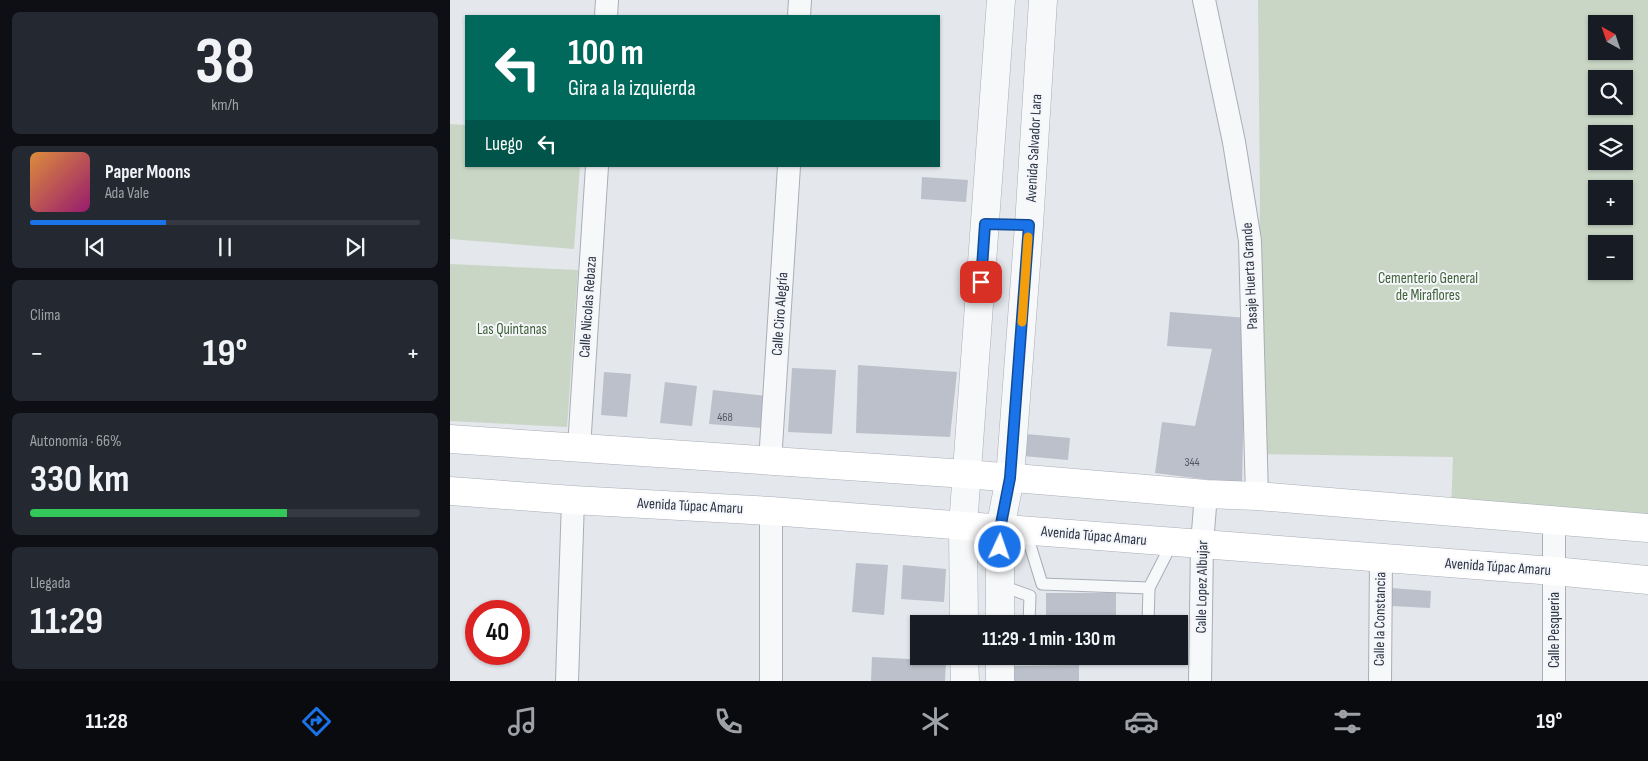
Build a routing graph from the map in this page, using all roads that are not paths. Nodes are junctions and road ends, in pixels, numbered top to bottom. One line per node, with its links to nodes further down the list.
1 (607, 0): 6 (street)
2 (800, 0): 7 (street)
3 (1000, 0): 10 (street)
4 (1043, 0): 11 (street, Avenida Salvador Lara)
5 (1204, 0): 19 (street, Pasaje Huerta Grande)
6 (606, 15)
7 (799, 15)
8 (596, 167): 13 (street, Calle Nicolas Rebaza)
9 (789, 167): 14 (street, Calle Ciro Alegría)
10 (985, 224): 11 (street); 15 (street)
11 (1029, 225): 16 (street, Avenida Salvador Lara)
12 (450, 439): 13 (main road)
13 (579, 448): 14 (main road)
14 (770, 462): 15 (main road)
15 (966, 474): 16 (main road); 23 (street)
16 (1010, 478): 18 (main road); 25 (street, Avenida Salvador Lara)
17 (450, 491): 20 (main road, Avenida Túpac Amaru)
18 (1206, 494): 19 (main road); 27 (street, Calle Lopez Albujar)
19 (1257, 496): 22 (main road)
20 (573, 500): 21 (main road, Avenida Túpac Amaru); 41 (street)
21 (771, 511): 23 (main road, Avenida Túpac Amaru); 42 (street)
22 (1554, 520): 24 (main road); 29 (street, Calle Pesqueria)
23 (963, 526): 25 (main road, Avenida Túpac Amaru); 35 (street)
24 (1648, 528)
25 (1013, 529): 26 (main road, Avenida Túpac Amaru); 31 (lane); 32 (street, Avenida Salvador Lara)
26 (1173, 542): 27 (main road, Avenida Túpac Amaru); 33 (lane)
27 (1202, 544): 28 (main road, Avenida Túpac Amaru); 45 (street, Calle Lopez Albujar)
28 (1381, 558): 29 (main road, Avenida Túpac Amaru); 46 (street, Calle la Constancia)
29 (1554, 571): 30 (main road, Avenida Túpac Amaru); 47 (street, Calle Pesqueria)
30 (1648, 580)
31 (1042, 584): 33 (lane); 34 (lane)
32 (1000, 585): 34 (lane); 36 (street, Avenida Salvador Lara)
33 (1149, 588): 38 (lane)
34 (1030, 596): 37 (lane)
35 (964, 615)
36 (1000, 615)
37 (1028, 615)
38 (1148, 615)
39 (964, 665): 43 (street)
40 (1000, 665): 44 (street)
41 (568, 681)
42 (771, 681)
43 (965, 681)
44 (1000, 681)
45 (1200, 681)
46 (1380, 681)
47 (1554, 681)

